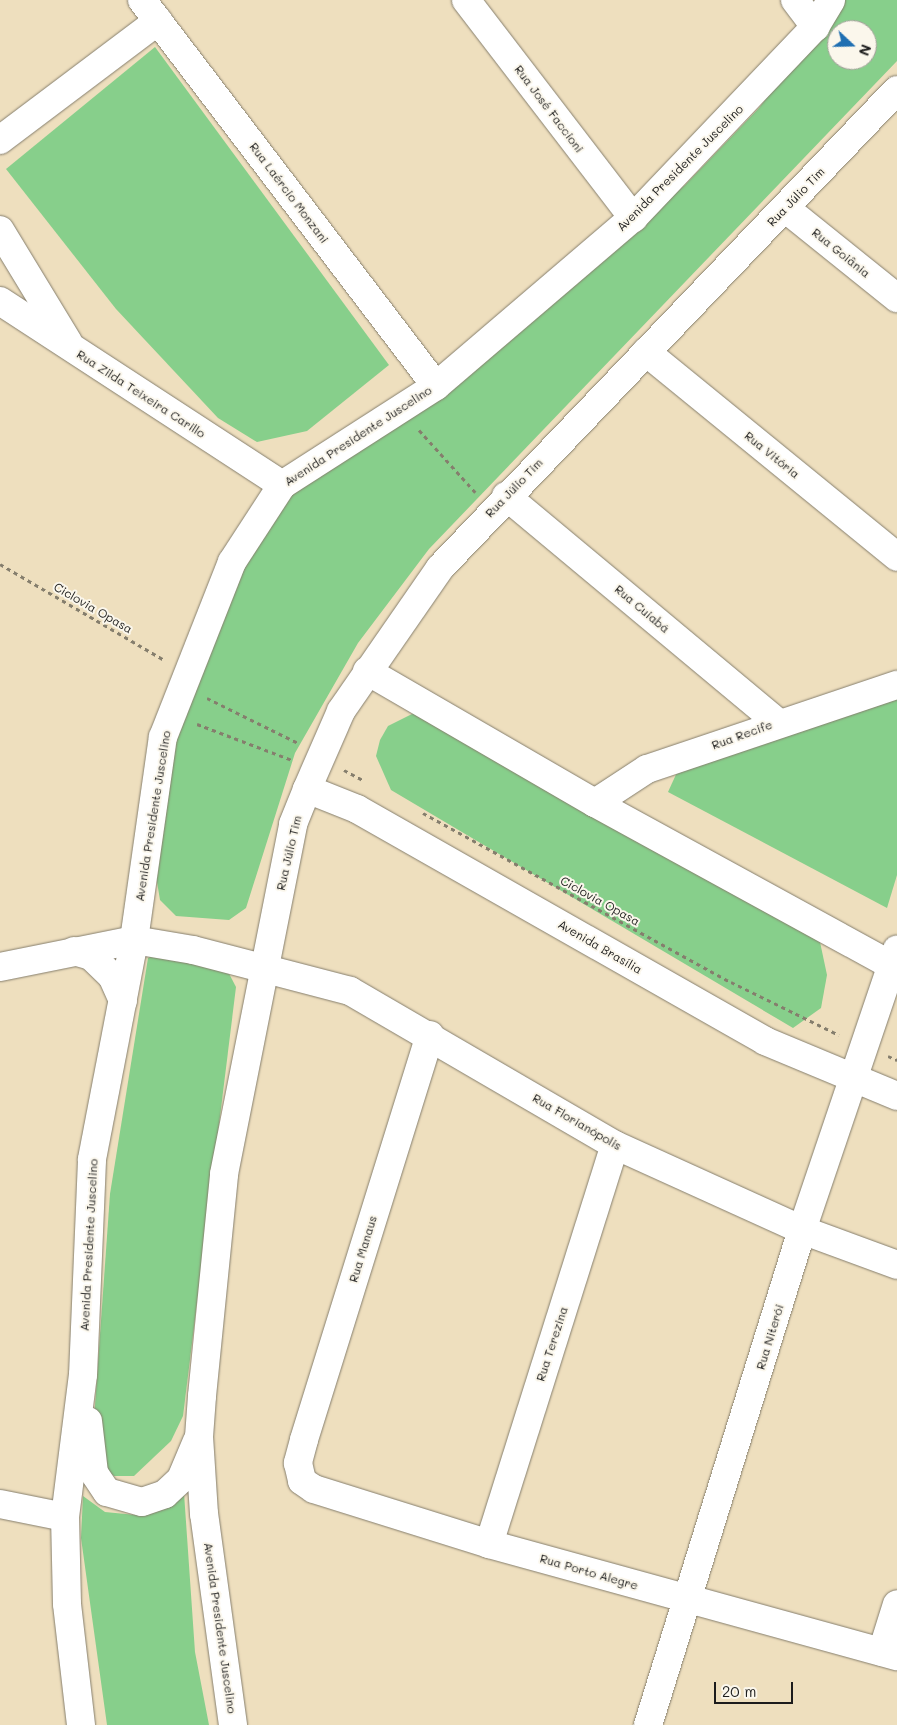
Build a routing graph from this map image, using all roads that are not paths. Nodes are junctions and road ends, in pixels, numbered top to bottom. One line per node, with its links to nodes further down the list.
1 (466, 0): 9 (street, Rua José Faccioni)
2 (795, 0): 5 (street)
3 (831, 0): 5 (street, Avenida Presidente Juscelino)
4 (150, 10): 7 (street); 15 (street, Rua Laércio Monzani)
5 (815, 26): 9 (street, Avenida Presidente Juscelino)
6 (897, 90): 8 (street, Rua Júlio Tim)
7 (0, 140)
8 (785, 208): 11 (street, Rua Goiânia); 14 (street, Rua Júlio Tim)
9 (632, 218): 15 (street, Avenida Presidente Juscelino)
10 (0, 230): 13 (street)
11 (897, 298)
12 (0, 301): 13 (street, Rua Zilda Teixeira Carillo)
13 (72, 348): 16 (street, Rua Zilda Teixeira Carillo)
14 (646, 352): 17 (street, Rua Júlio Tim); 18 (street, Rua Vitória)
15 (436, 386): 16 (street, Avenida Presidente Juscelino)
16 (282, 485): 24 (street, Avenida Presidente Juscelino)
17 (499, 504): 19 (street, Rua Júlio Tim); 21 (street, Rua Cuiabá)
18 (897, 557)
19 (367, 671): 22 (street, Rua Júlio Tim); 23 (street)
20 (897, 685): 21 (street, Rua Recife)
21 (777, 722): 23 (street, Rua Recife)
22 (309, 768): 28 (street, Rua Júlio Tim); 31 (street, Avenida Brasília)
23 (595, 804): 26 (street)
24 (134, 940): 25 (street); 28 (street, Rua Florianópolis); 29 (street, Avenida Presidente Juscelino)
25 (74, 951): 27 (street); 29 (street)
26 (895, 961): 31 (street, Rua Niterói)
27 (0, 966)
28 (265, 967): 30 (street, Rua Florianópolis); 37 (street, Avenida Presidente Juscelino)
29 (123, 1001): 36 (street, Avenida Presidente Juscelino)
30 (430, 1035): 33 (street, Rua Florianópolis); 38 (street, Rua Manaus)
31 (856, 1080): 32 (street, Avenida Brasília); 34 (street, Rua Niterói)
32 (897, 1096)
33 (615, 1145): 34 (street, Rua Florianópolis); 41 (street, Rua Terezina)
34 (802, 1230): 35 (street, Rua Florianópolis); 42 (street, Rua Niterói)
35 (897, 1265)
36 (83, 1375): 37 (street); 40 (street, Avenida Presidente Juscelino)
37 (199, 1437): 46 (street, Avenida Presidente Juscelino)
38 (298, 1463): 41 (street, Rua Porto Alegre)
39 (0, 1504): 40 (street)
40 (65, 1517): 45 (street, Avenida Presidente Juscelino)
41 (489, 1544): 42 (street, Rua Porto Alegre)
42 (689, 1600): 44 (street, Rua Porto Alegre); 47 (street, Rua Niterói)
43 (897, 1604): 44 (street)
44 (890, 1654)
45 (81, 1725)
46 (233, 1725)
47 (648, 1725)

